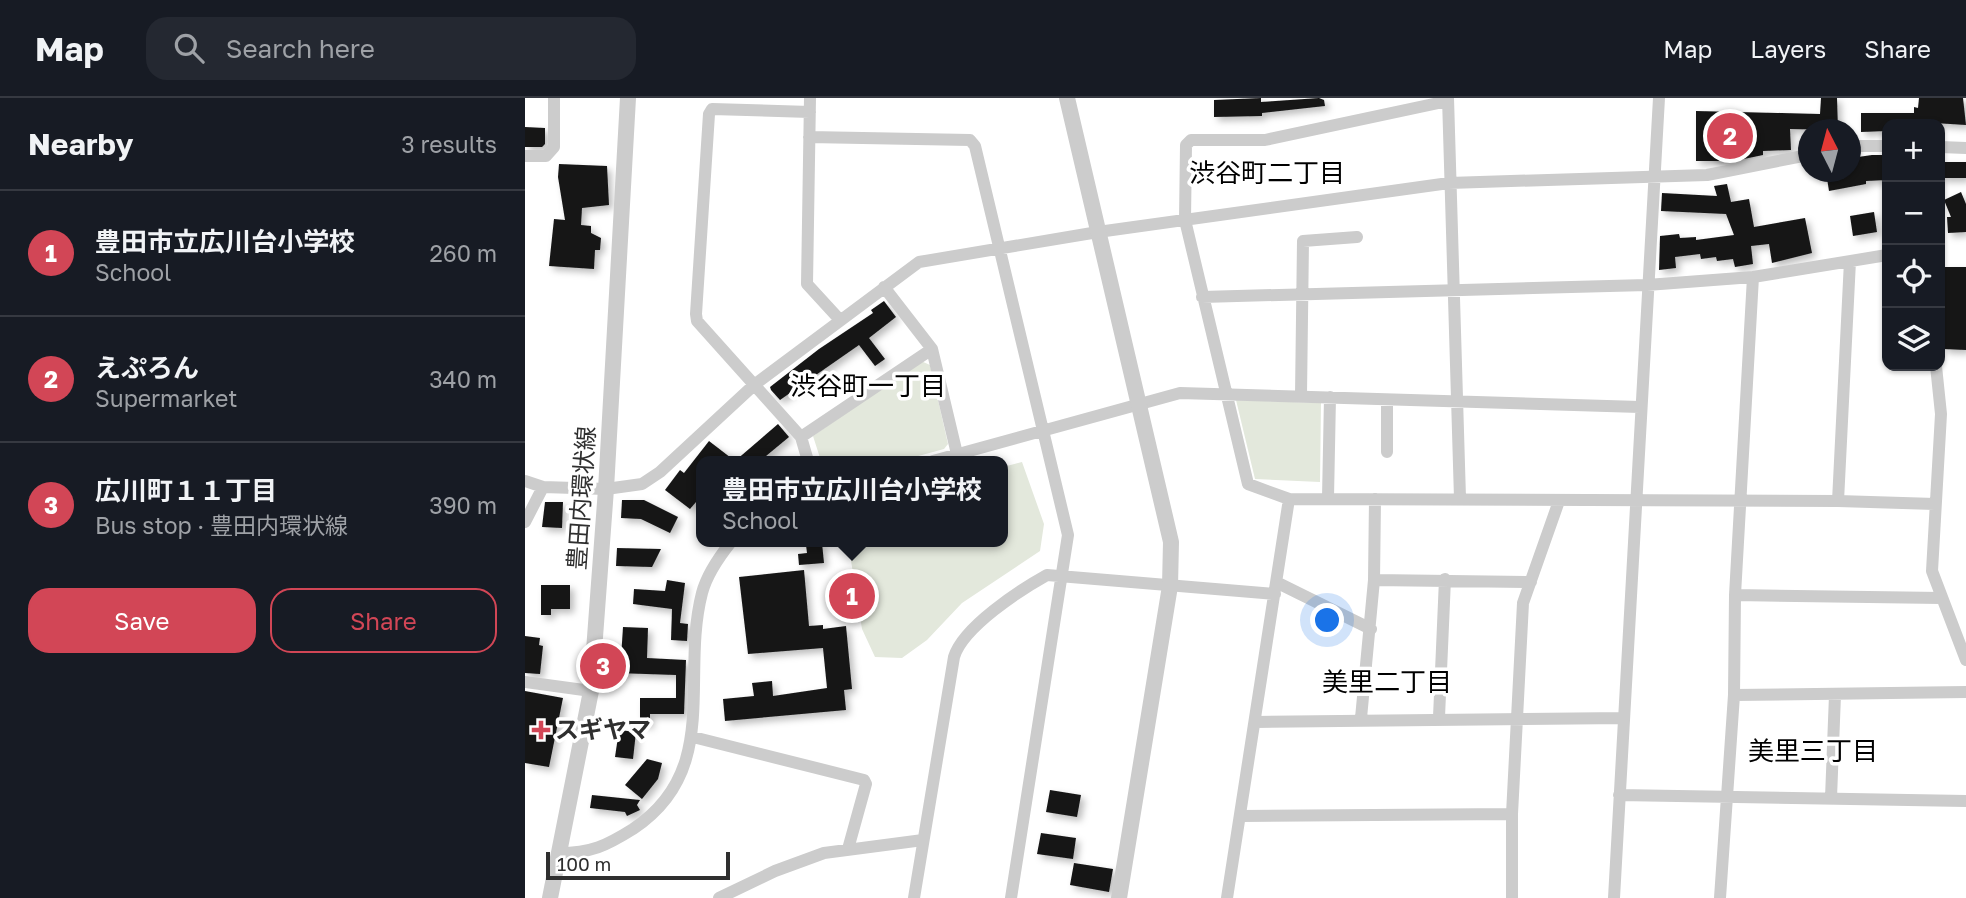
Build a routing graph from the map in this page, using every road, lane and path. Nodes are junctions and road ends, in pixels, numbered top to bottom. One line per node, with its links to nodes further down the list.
1 (554, 98): 13 (street)
2 (628, 98): 48 (street, 豊田内環状線)
3 (810, 98): 7 (street)
4 (1067, 98): 18 (street)
5 (1659, 98): 15 (street)
6 (1448, 100): 16 (street); 17 (street)
7 (810, 113): 8 (street); 32 (street)
8 (809, 137): 20 (street); 29 (street)
9 (1861, 146): 10 (street)
10 (1882, 146)
11 (1945, 147): 12 (street)
12 (1966, 148)
13 (525, 156)
14 (1798, 157): 15 (street)
15 (1653, 178): 16 (street); 24 (street)
16 (1449, 183): 17 (street); 26 (street)
17 (1185, 220): 18 (street); 28 (street)
18 (1098, 232): 20 (street); 37 (street)
19 (1357, 237): 27 (street)
20 (1000, 249): 25 (street); 40 (street)
21 (1882, 256): 22 (street)
22 (1850, 261): 23 (street); 54 (street)
23 (1753, 277): 24 (street); 53 (street)
24 (1647, 285): 26 (street); 39 (street)
25 (884, 286): 29 (street); 30 (street)
26 (1453, 291): 27 (street); 38 (street)
27 (1303, 294): 28 (street); 34 (street)
28 (1202, 297): 33 (street)
29 (840, 320): 32 (street)
30 (932, 349): 41 (street); 43 (street)
31 (1937, 371): 57 (street)
32 (754, 385): 41 (street); 48 (street)
33 (1225, 394): 34 (street); 37 (street); 51 (street)
34 (1301, 395): 35 (street)
35 (1330, 397): 36 (street); 49 (street)
36 (1387, 400): 38 (street); 42 (street)
37 (1137, 403): 40 (street); 64 (street)
38 (1456, 403): 39 (street); 50 (street)
39 (1640, 407): 56 (street)
40 (1043, 432): 43 (street); 60 (street)
41 (801, 437): 44 (street)
42 (1387, 452)
43 (957, 454): 45 (street)
44 (807, 456)
45 (950, 456)
46 (525, 481): 47 (street)
47 (543, 487): 48 (street); 58 (street)
48 (606, 489): 71 (street, 豊田内環状線)
49 (1328, 498): 51 (street); 52 (street)
50 (1460, 498): 52 (street); 55 (street)
51 (1289, 499): 65 (street)
52 (1375, 499): 62 (street)
53 (1741, 500): 54 (street); 56 (street); 66 (street)
54 (1838, 500): 57 (street)
55 (1559, 501): 56 (street); 63 (street)
56 (1636, 501): 78 (street)
57 (1935, 504): 67 (street)
58 (525, 522)
59 (727, 547): 80 (street)
60 (1063, 577): 64 (street); 87 (street); 93 (street)
61 (1445, 579): 62 (street); 63 (street); 75 (street)
62 (1374, 580): 68 (street)
63 (1531, 582): 77 (street)
64 (1170, 586): 65 (street); 94 (street)
65 (1276, 588): 68 (street); 79 (street)
66 (1735, 596): 67 (street); 73 (street)
67 (1941, 598): 69 (street)
68 (1371, 629): 76 (street)
69 (1966, 660)
70 (525, 682): 71 (street)
71 (591, 691): 89 (street, 豊田内環状線)
72 (1966, 692): 74 (street)
73 (1734, 695): 74 (street); 82 (street)
74 (1835, 695): 83 (street)
75 (1439, 717): 76 (street); 77 (street)
76 (1361, 718): 79 (street)
77 (1517, 718): 78 (street); 85 (street)
78 (1624, 718): 81 (street)
79 (1256, 722): 86 (street)
80 (693, 737): 88 (street); 89 (street)
81 (1619, 795): 82 (street); 97 (street)
82 (1726, 798): 83 (street); 98 (street)
83 (1831, 799): 84 (street)
84 (1966, 801)
85 (1512, 814): 86 (street); 96 (street)
86 (1242, 816): 95 (street)
87 (923, 840): 88 (street); 92 (street)
88 (848, 849): 91 (street)
89 (559, 853): 90 (street, 豊田内環状線)
90 (550, 898)
91 (719, 898)
92 (914, 898)
93 (1011, 898)
94 (1119, 898)
95 (1227, 898)
96 (1512, 898)
97 (1614, 898)
98 (1720, 898)

